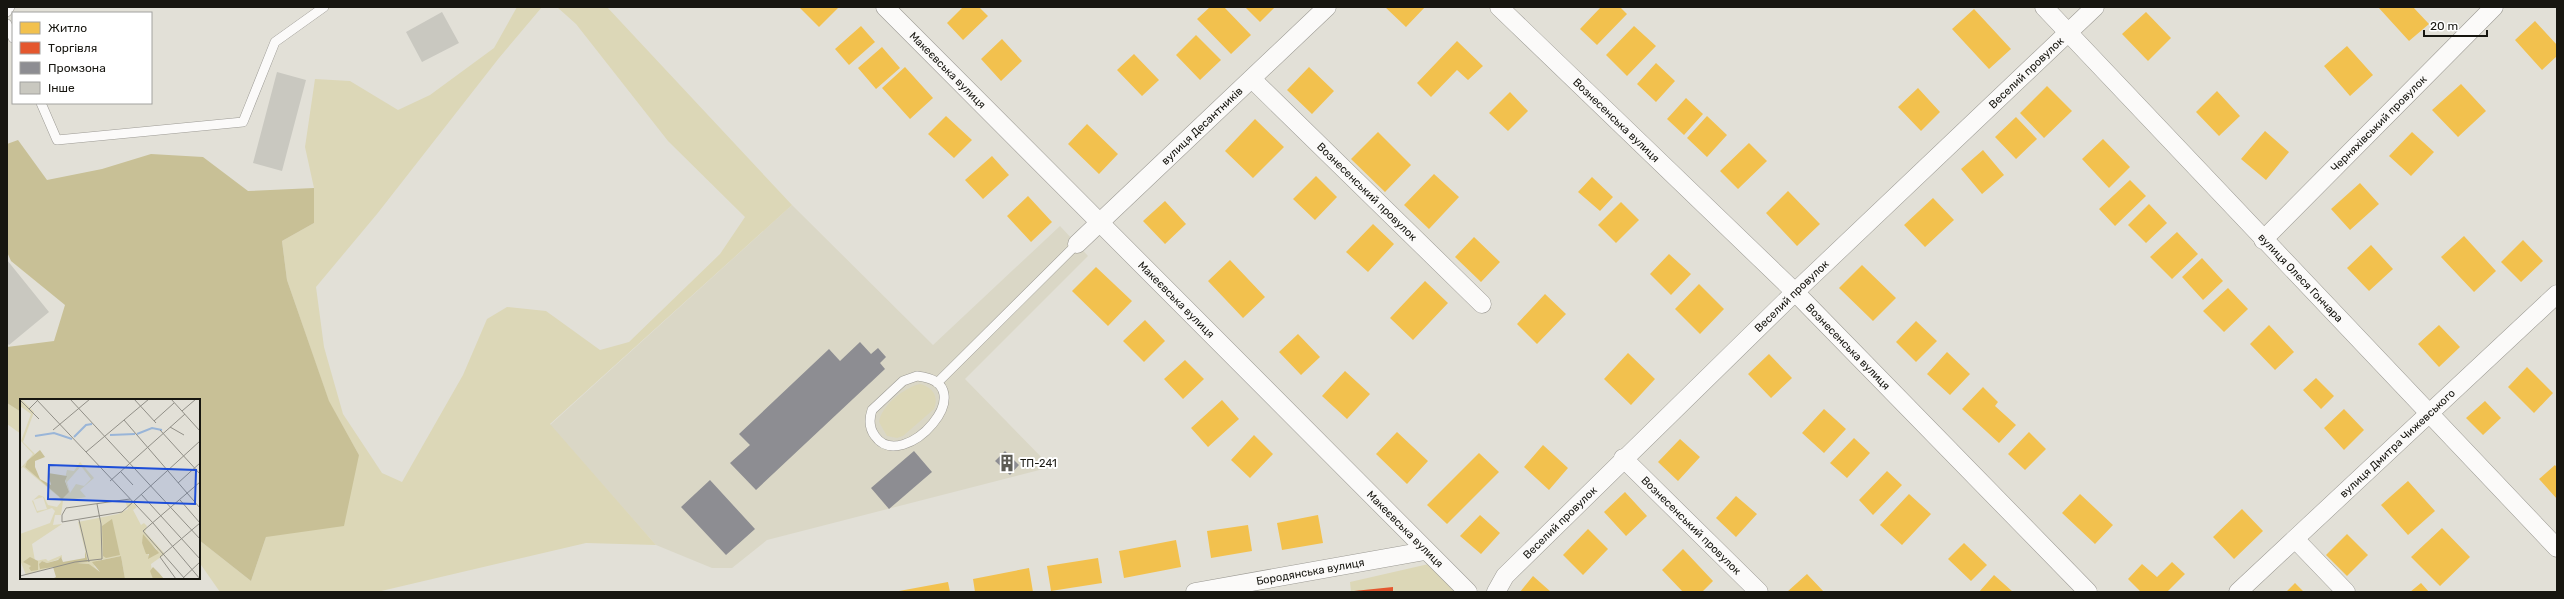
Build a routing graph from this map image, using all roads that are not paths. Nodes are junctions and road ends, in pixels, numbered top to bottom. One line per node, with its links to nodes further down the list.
1 (10, 7): 9 (lane)
2 (324, 7): 14 (lane)
3 (885, 7): 15 (street, Макеєвська вулиця)
4 (1327, 7): 13 (street, вулиця Десантників)
5 (1499, 7): 18 (street, Вознесенська вулиця)
6 (2044, 7): 11 (street, вулиця Олеся Гончара)
7 (2094, 7): 11 (street, Веселий провулок)
8 (2494, 7): 16 (street, Черняхівський провулок)
9 (7, 12)
10 (7, 24): 12 (lane)
11 (2068, 32): 16 (street, вулиця Олеся Гончара); 18 (street, Веселий провулок)
12 (12, 36)
13 (1252, 78): 15 (street, вулиця Десантників); 20 (street, Вознесенський провулок)
14 (41, 104)
15 (1100, 222): 17 (street, вулиця Десантників); 26 (street, Макеєвська вулиця)
16 (2263, 240): 22 (street, вулиця Олеся Гончара)
17 (1077, 244): 21 (lane)
18 (1795, 292): 23 (street, Веселий провулок); 31 (street, Вознесенська вулиця)
19 (2557, 294): 22 (street, вулиця Дмитра Чижевського)
20 (1482, 304)
21 (937, 383): 21 (lane)
22 (2428, 413): 24 (street, вулиця Дмитра Чижевського); 25 (street, вулиця Олеся Гончара)
23 (1623, 458): 29 (street, Веселий провулок); 30 (street, Вознесенський провулок)
24 (2296, 540): 32 (street, вулиця Дмитра Чижевського); 33 (street)
25 (2557, 548)
26 (1425, 551): 27 (street, Бородянська вулиця); 28 (street, Макеєвська вулиця)
27 (1195, 592)
28 (1468, 592)
29 (1496, 592)
30 (1759, 592)
31 (2088, 592)
32 (2238, 592)
33 (2346, 592)

